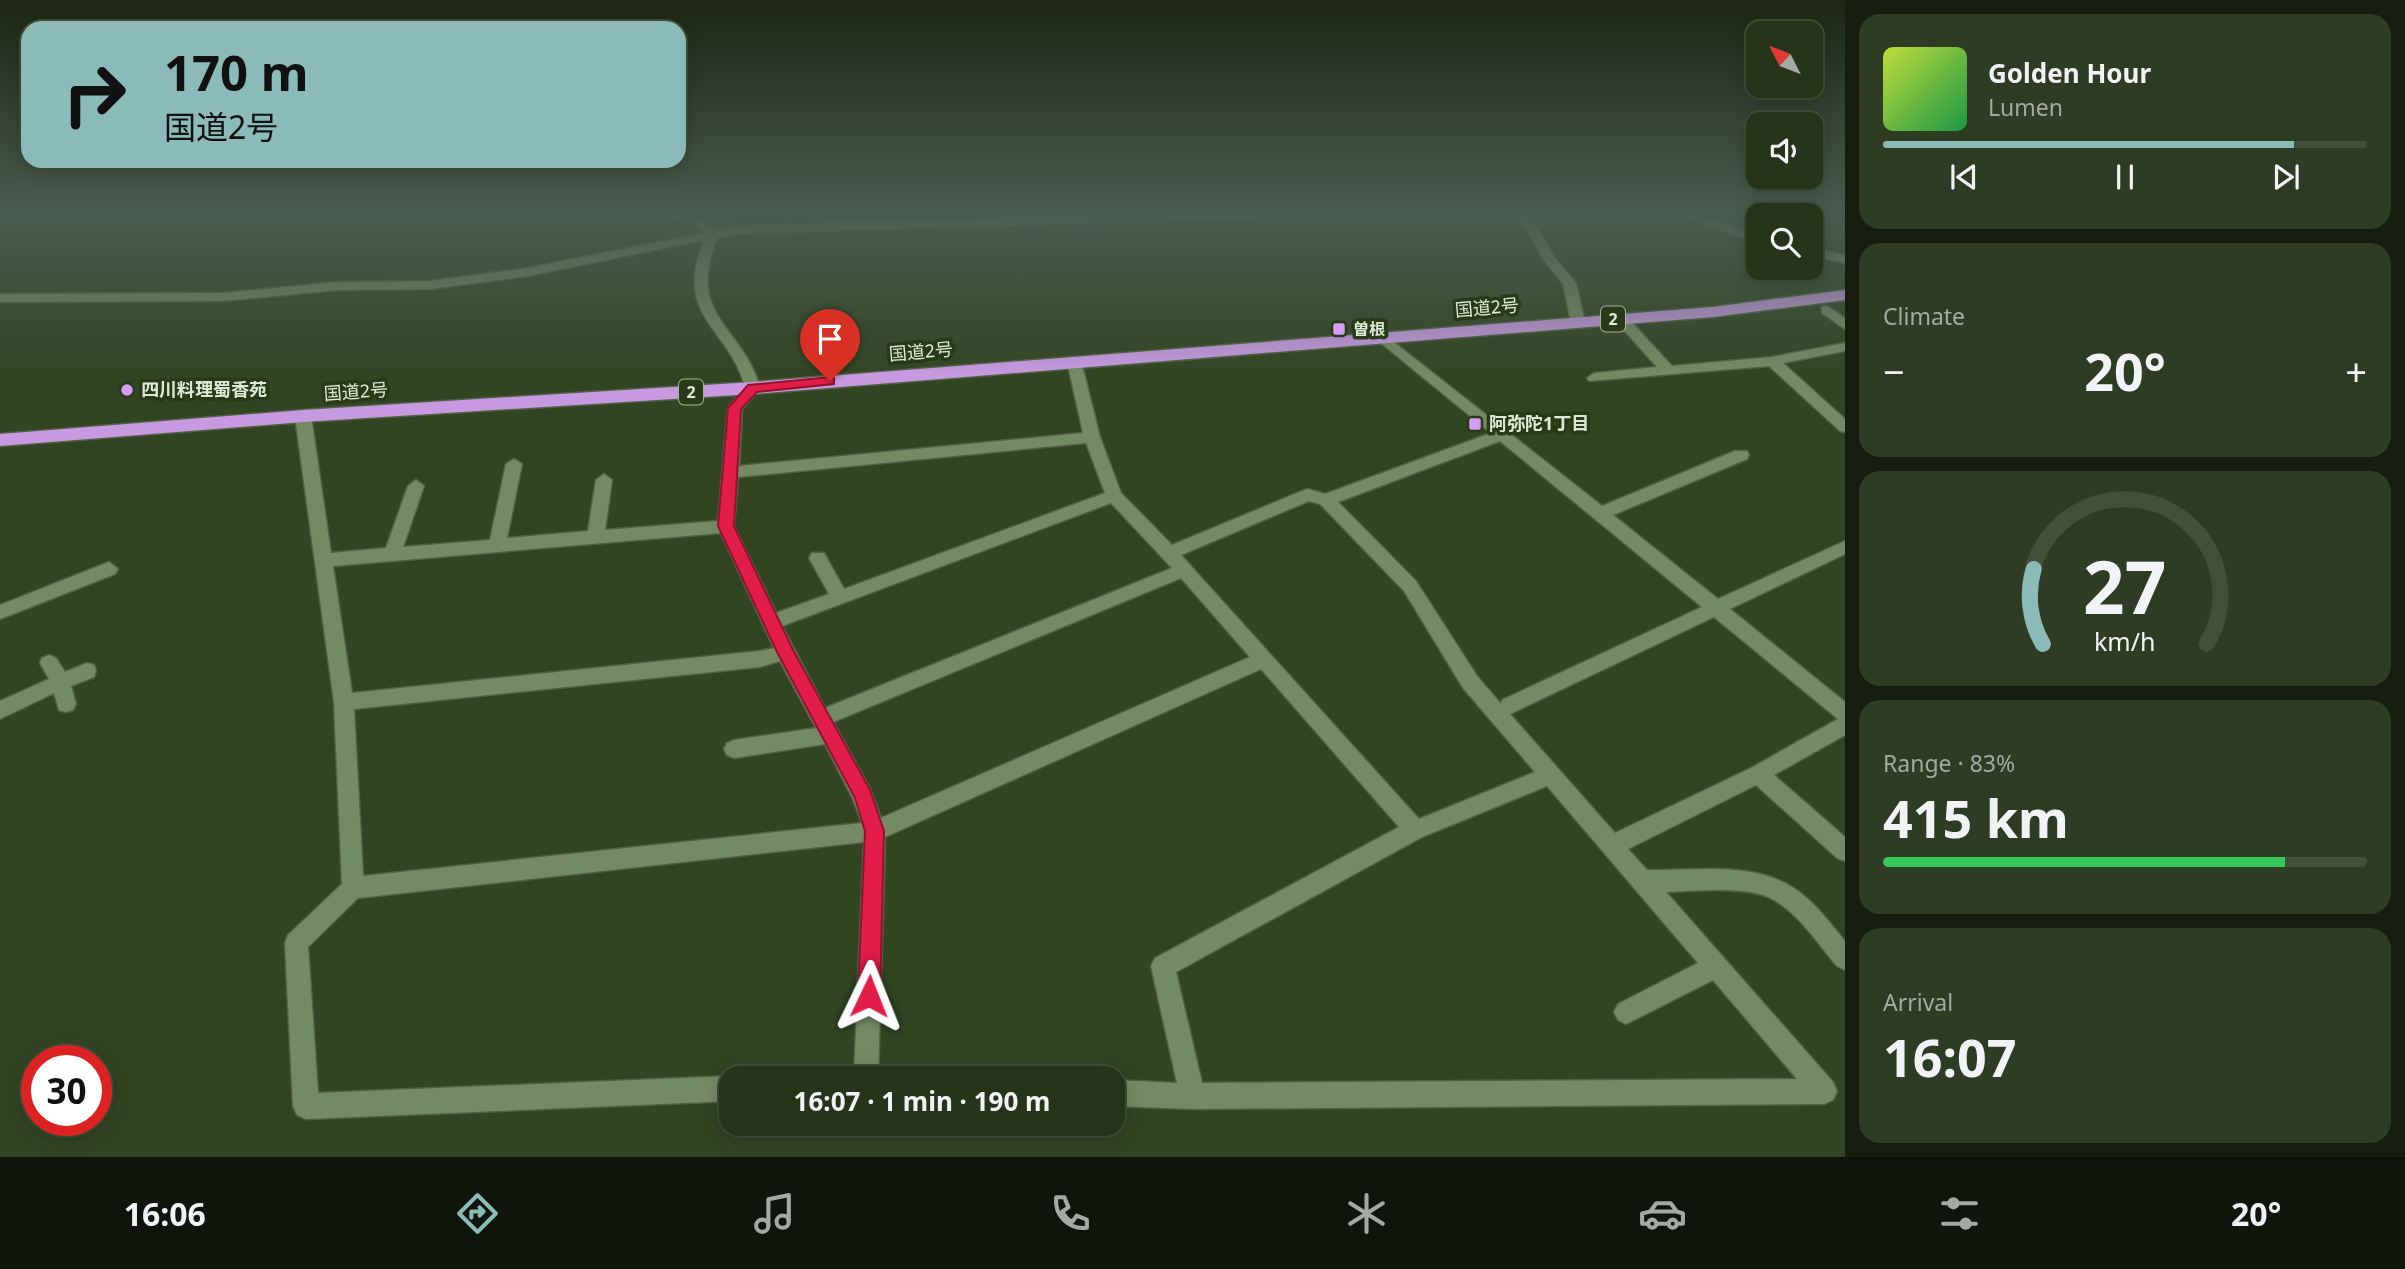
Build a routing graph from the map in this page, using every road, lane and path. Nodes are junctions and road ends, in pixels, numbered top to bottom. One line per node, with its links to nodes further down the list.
1 (558, 266): 5 (street)
2 (703, 266): 15 (street)
3 (1555, 266): 8 (street)
4 (1845, 295): 7 (highway, 国道2号 / 2)
5 (0, 298)
6 (1827, 310): 9 (street)
7 (1621, 318): 8 (highway, 国道2号 / 2); 14 (street)
8 (1578, 321): 10 (highway, 国道2号 / 2)
9 (1845, 325)
10 (1381, 336): 13 (highway, 国道2号 / 2); 18 (street)
11 (1845, 347): 12 (street)
12 (1772, 360): 14 (street); 14 (street); 17 (street)
13 (1073, 361): 15 (highway, 国道2号 / 2); 19 (street)
14 (1668, 370)
15 (753, 388): 16 (highway, 国道2号 / 2); 23 (street)
16 (303, 416): 20 (highway, 国道2号 / 2); 36 (street)
17 (1845, 427)
18 (1501, 435): 27 (street); 28 (street)
19 (1092, 437): 23 (street); 26 (street)
20 (0, 440)
21 (1741, 455): 28 (street)
22 (514, 464): 31 (street)
23 (730, 472): 29 (street)
24 (604, 480): 30 (street)
25 (416, 486): 34 (street)
26 (1114, 496): 33 (street); 39 (street)
27 (1326, 500): 33 (street); 57 (street)
28 (1600, 514): 40 (street)
29 (726, 526): 30 (street); 42 (street)
30 (596, 537): 31 (street)
31 (497, 546): 34 (street)
32 (1845, 547): 40 (street)
33 (1169, 553): 38 (street)
34 (392, 555): 36 (street)
35 (818, 558): 39 (street)
36 (324, 561): 48 (street)
37 (109, 569): 41 (street)
38 (1184, 570): 44 (street); 54 (street)
39 (840, 598): 42 (street)
40 (1716, 609): 50 (street); 52 (street)
41 (0, 612)
42 (773, 622): 43 (street)
43 (785, 652): 48 (street); 54 (street)
44 (1262, 660): 58 (street); 59 (street)
45 (49, 663): 47 (street)
46 (87, 671): 47 (street)
47 (61, 682): 49 (street); 51 (street)
48 (344, 702): 63 (street)
49 (66, 704)
50 (1509, 706)
51 (0, 711)
52 (1845, 713)
53 (1845, 725): 56 (street)
54 (824, 727): 55 (street); 59 (street)
55 (734, 748)
56 (1758, 774): 60 (street); 61 (street)
57 (1550, 775): 58 (street); 60 (street)
58 (1415, 830): 70 (street)
59 (875, 831): 63 (street); 67 (street)
60 (1613, 845): 62 (street)
61 (1845, 850)
62 (1645, 881): 64 (street); 65 (street)
63 (353, 888): 68 (street)
64 (1845, 957)
65 (1717, 966): 66 (street); 70 (street)
66 (1626, 1012)
67 (866, 1066)
68 (719, 1089)
69 (1125, 1093): 70 (street)
70 (1192, 1096)

